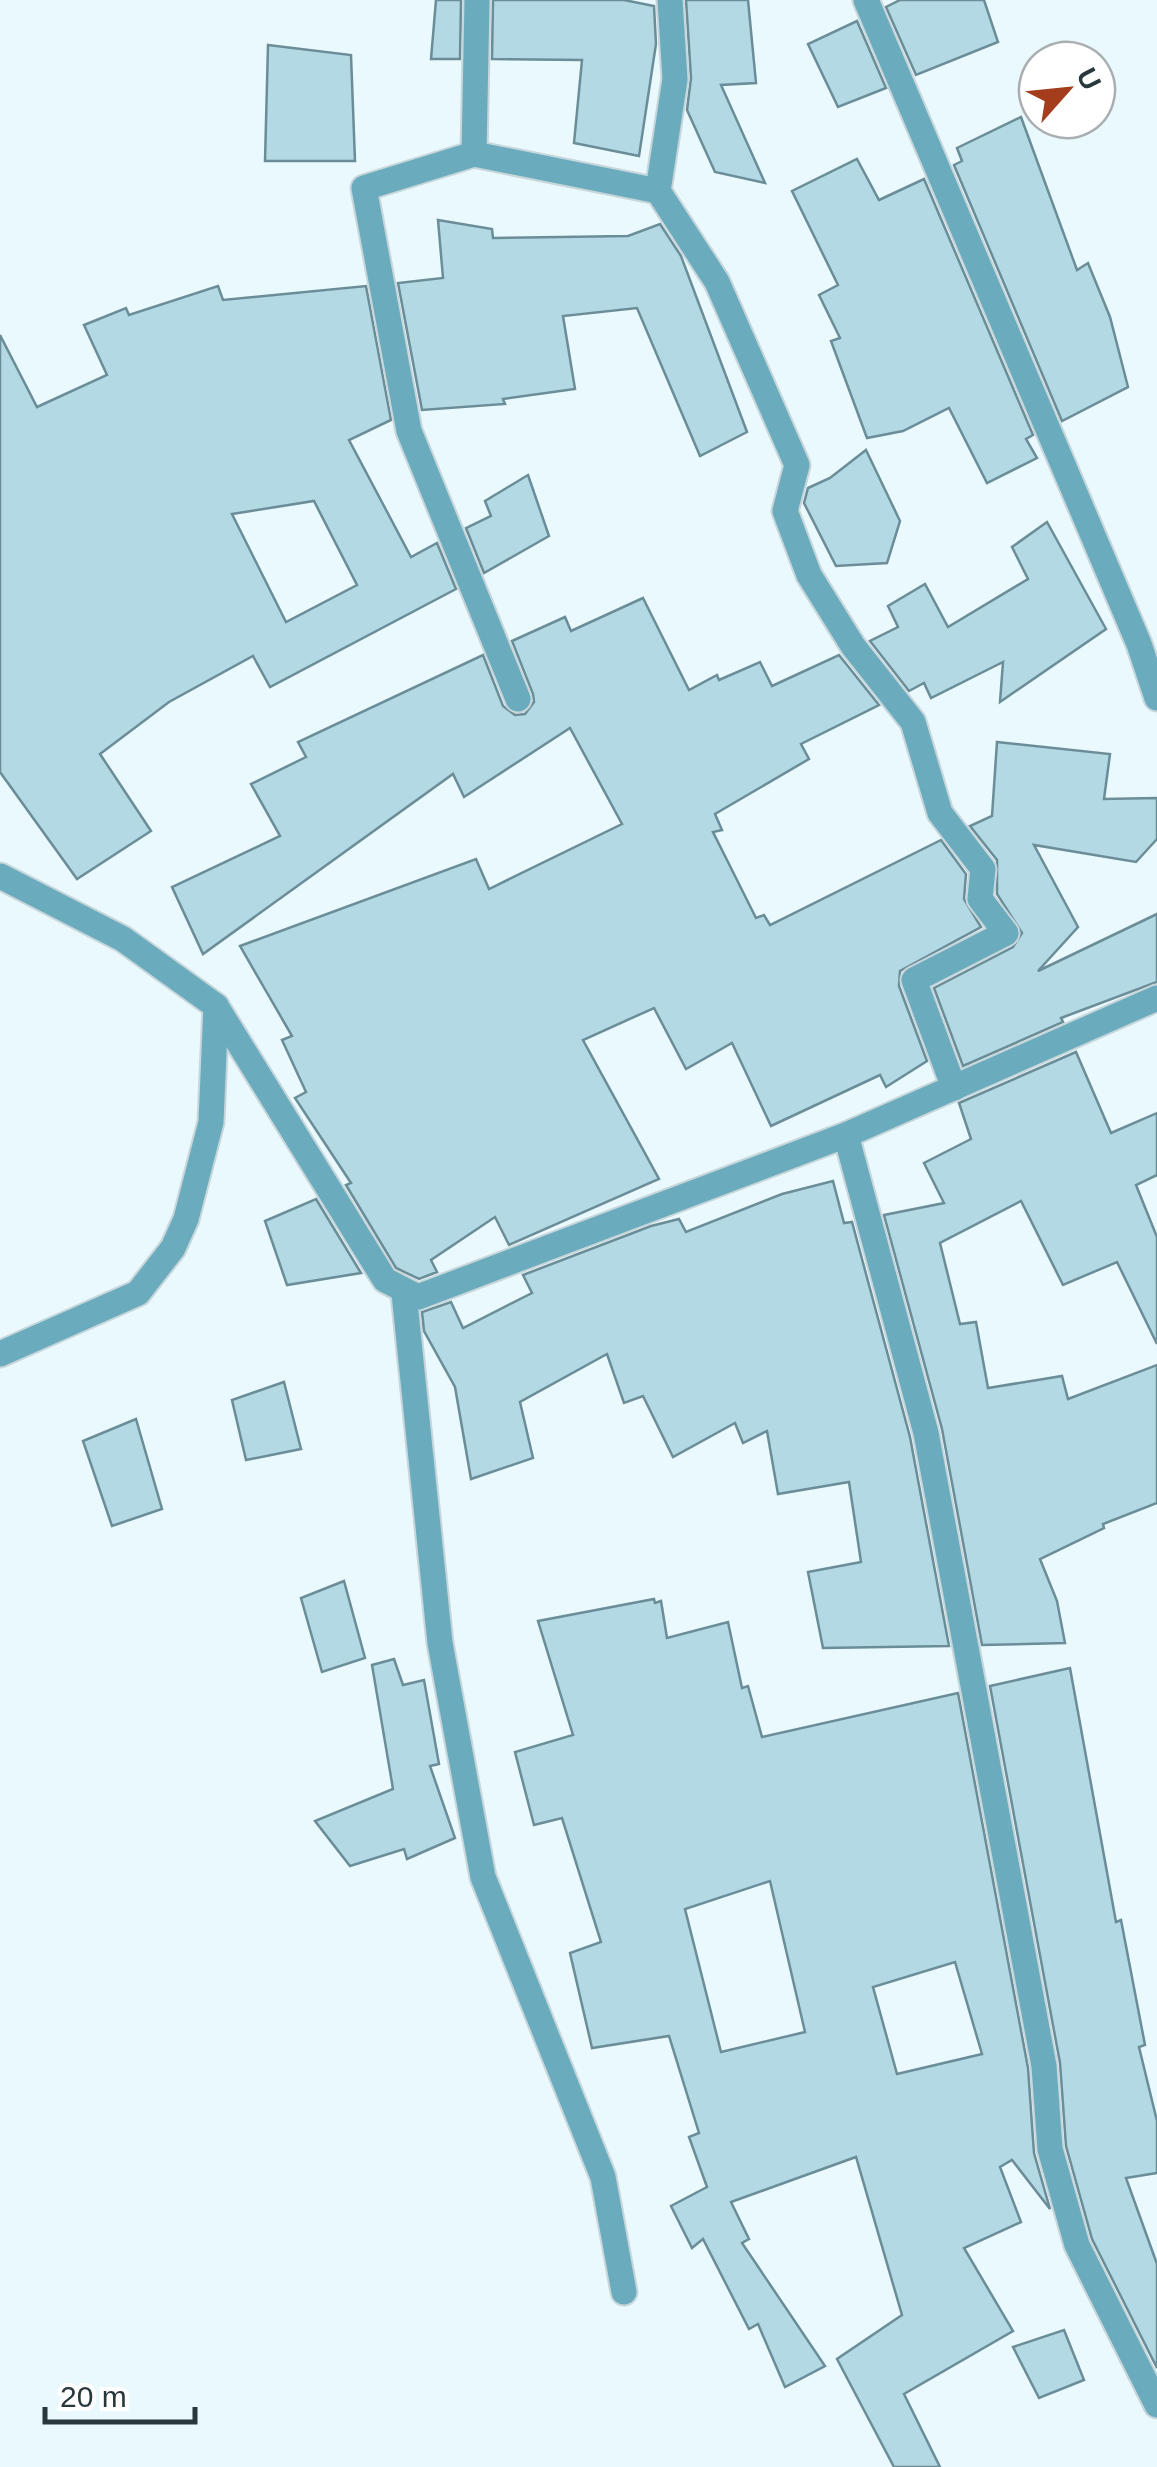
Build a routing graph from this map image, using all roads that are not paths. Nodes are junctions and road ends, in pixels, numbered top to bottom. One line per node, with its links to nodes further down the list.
1 (477, 0): 4 (street)
2 (670, 0): 5 (street)
3 (866, 0): 7 (street)
4 (474, 154): 5 (street); 6 (street)
5 (658, 191): 11 (street)
6 (518, 698)
7 (1157, 698)
8 (0, 876): 10 (street)
9 (1157, 998): 11 (street)
10 (216, 1006): 13 (street); 14 (street)
11 (954, 1088): 12 (street)
12 (846, 1135): 13 (street); 16 (street)
13 (404, 1293): 15 (street)
14 (0, 1354)
15 (624, 2292)
16 (1157, 2405)

